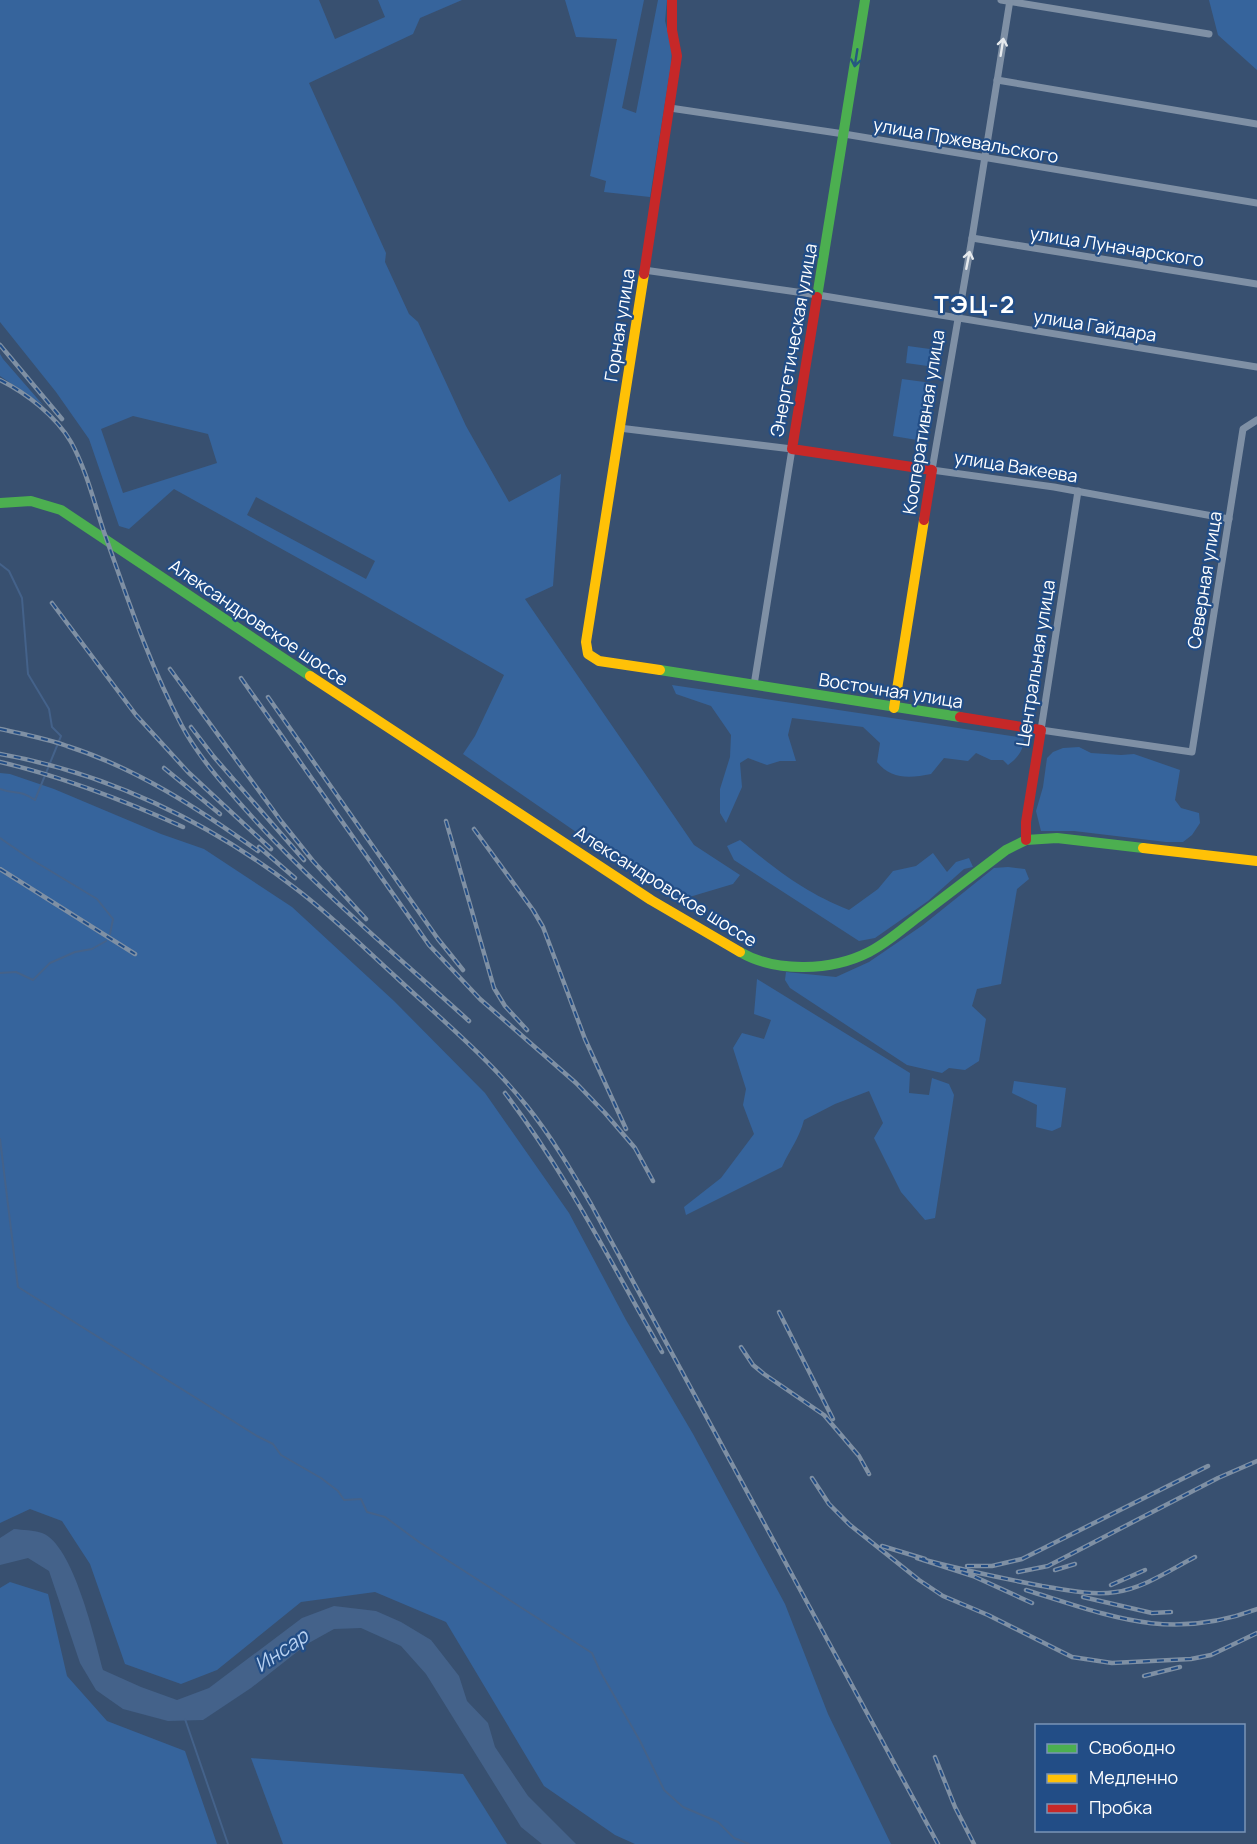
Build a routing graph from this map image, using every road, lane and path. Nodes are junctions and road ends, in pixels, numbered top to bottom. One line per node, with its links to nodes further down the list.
1 (672, 0): 7 (street, Горная улица)
2 (865, 0): 9 (street, Энергетическая улица, one-way to 9)
3 (1001, 0): 4 (street)
4 (1010, 1): 5 (street); 6 (street, Кооперативная улица, one-way to 4)
5 (1209, 34)
6 (997, 80): 8 (street); 10 (street, Кооперативная улица)
7 (670, 108): 9 (street, улица Пржевальского); 13 (street, Горная улица)
8 (1257, 124)
9 (844, 134): 10 (street, улица Пржевальского); 15 (street, Энергетическая улица)
10 (985, 158): 11 (street, улица Пржевальского); 12 (street, Кооперативная улица)
11 (1257, 203)
12 (972, 238): 14 (street, улица Луначарского); 16 (street, Кооперативная улица, one-way to 12)
13 (644, 270): 15 (street, улица Гайдара); 19 (street, Горная улица)
14 (1257, 285)
15 (818, 295): 16 (street, улица Гайдара); 20 (street, Энергетическая улица)
16 (957, 317): 17 (street, улица Гайдара); 21 (street, Кооперативная улица)
17 (1257, 367)
18 (1257, 420): 24 (street, Северная улица)
19 (619, 428): 20 (street, улица Вакеева); 25 (street, Горная улица)
20 (792, 449): 21 (street, улица Вакеева); 26 (street, Энергетическая улица)
21 (932, 470): 22 (street, улица Вакеева); 27 (street, Кооперативная улица)
22 (1078, 491): 24 (street, улица Вакеева); 28 (street, Центральная улица)
23 (0, 504): 30 (street, Александровское шоссе)
24 (1229, 519): 29 (street, Северная улица)
25 (588, 654): 26 (street, Восточная улица)
26 (754, 685): 27 (street, Восточная улица)
27 (894, 708): 28 (street, Восточная улица)
28 (1041, 730): 29 (street, Восточная улица); 30 (street, Центральная улица)
29 (1192, 752)
30 (1026, 840): 31 (street, Александровское шоссе)
31 (1257, 861)

